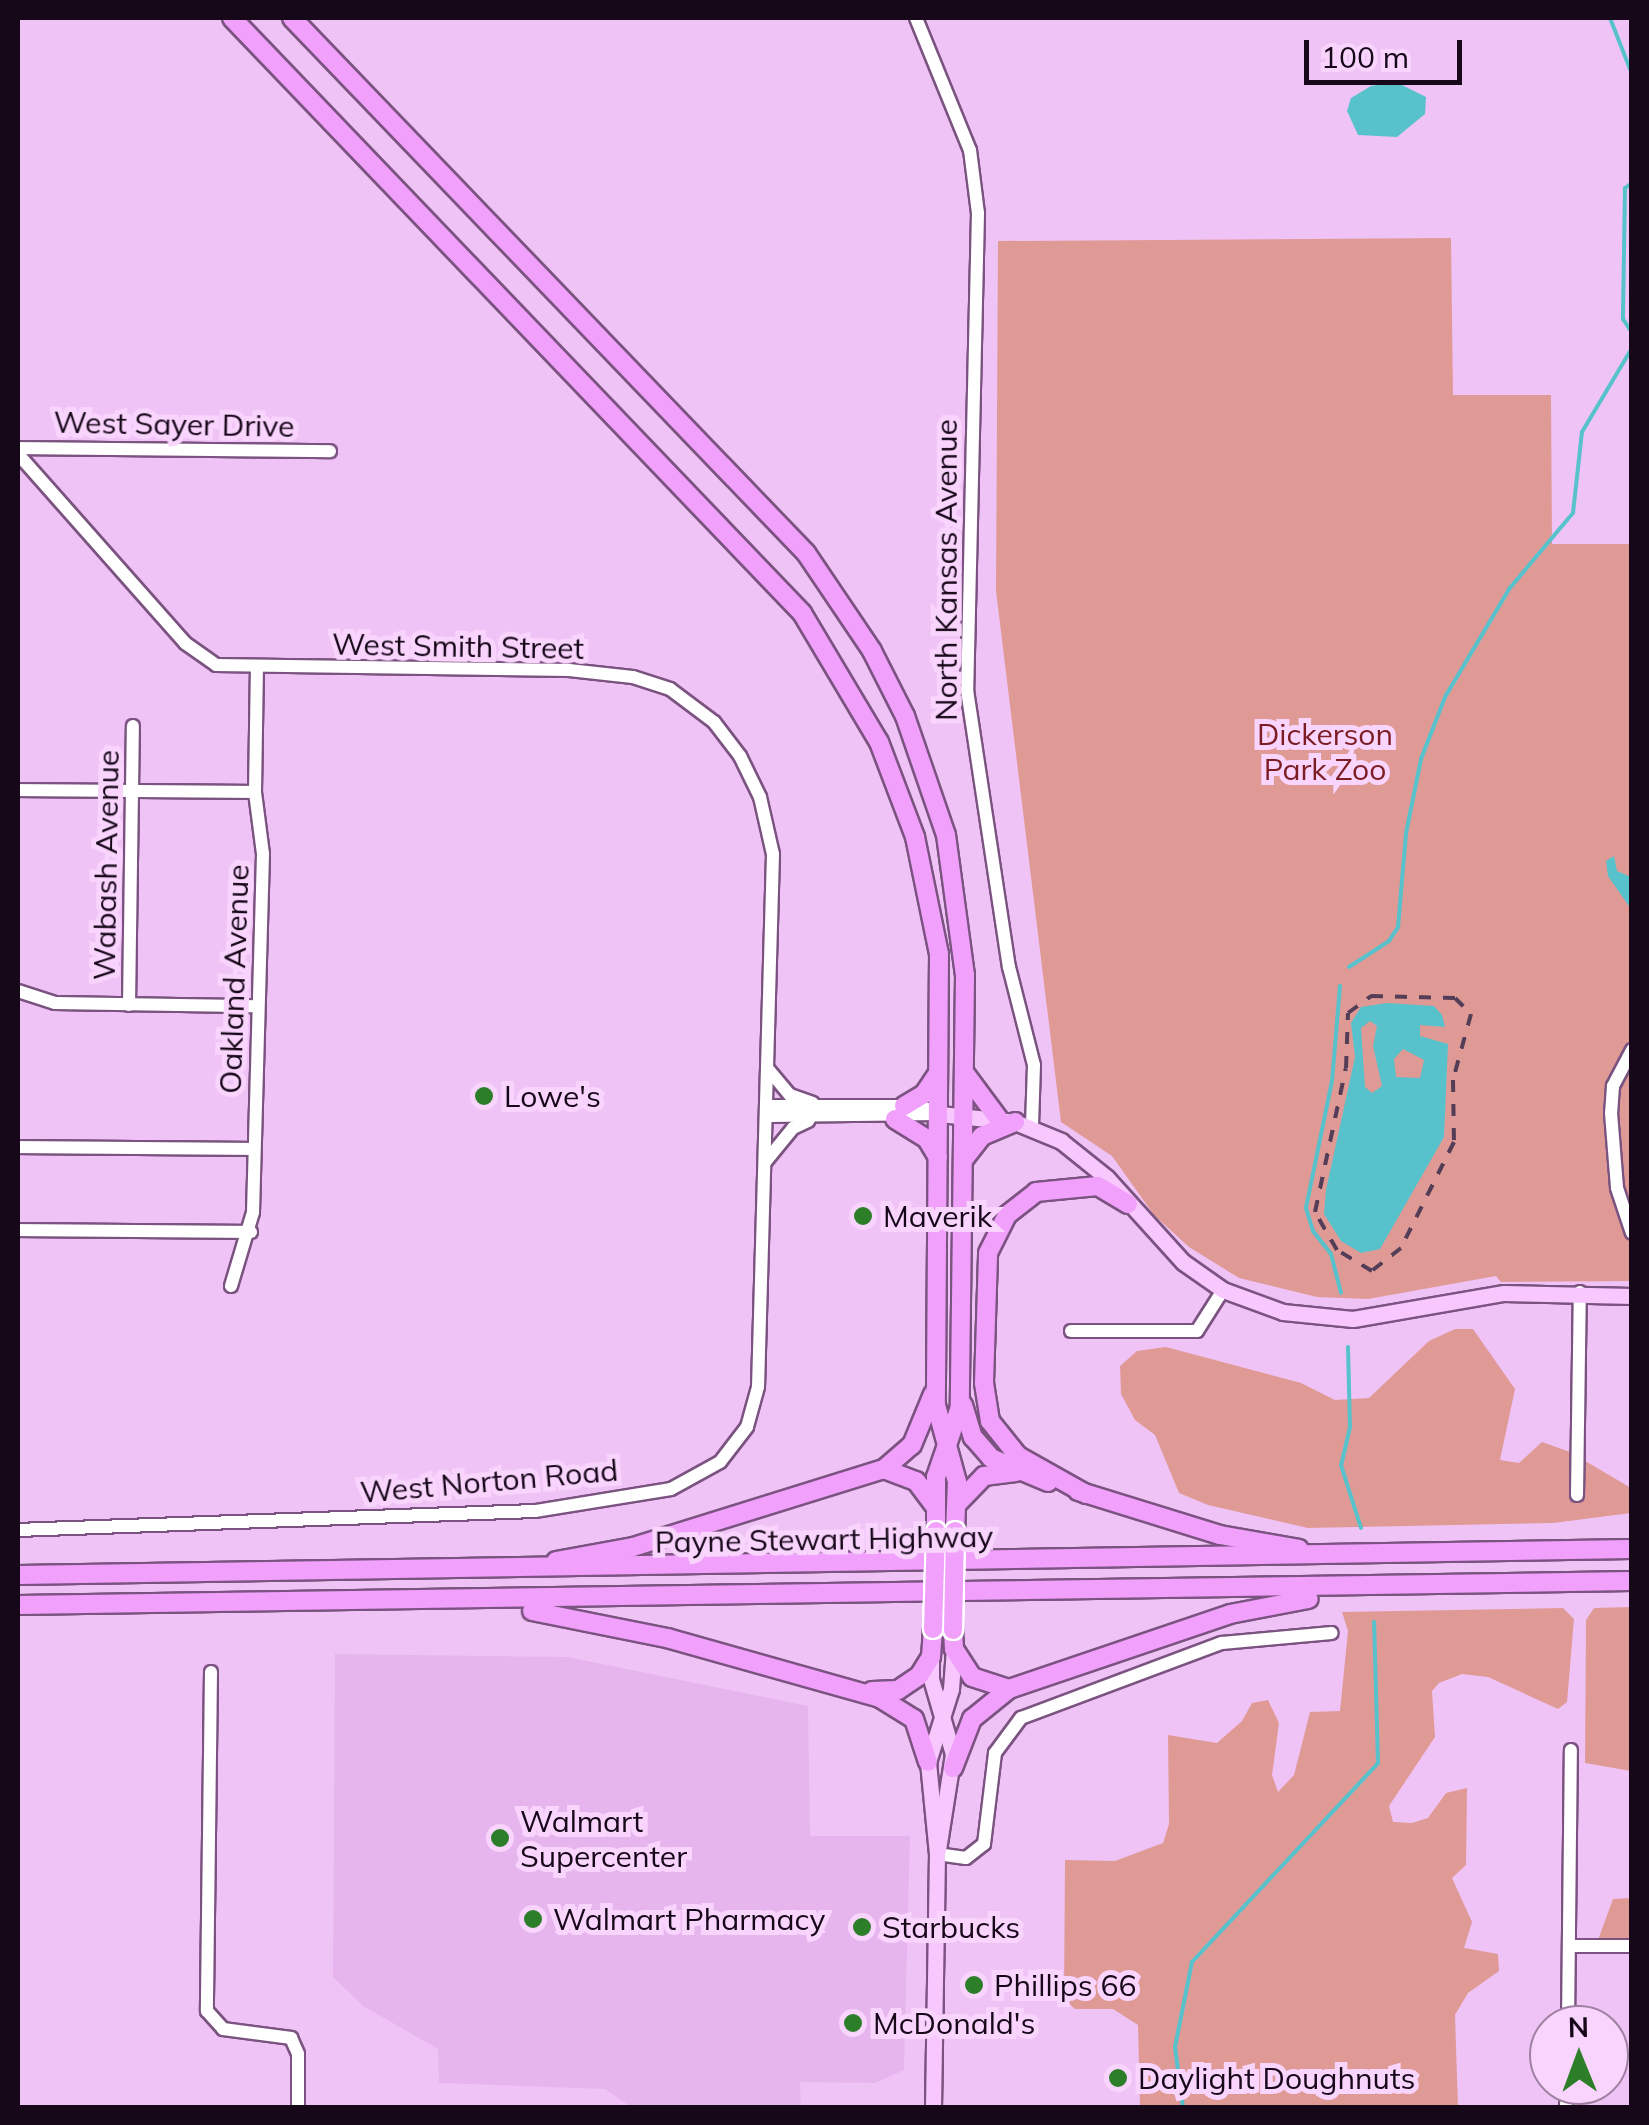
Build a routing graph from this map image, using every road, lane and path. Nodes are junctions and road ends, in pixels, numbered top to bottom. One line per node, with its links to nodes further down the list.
1 (232, 18): 17 (highway)
2 (292, 18): 18 (highway)
3 (916, 18): 25 (street, North Kansas Avenue)
4 (18, 451): 5 (street, West Sayer Drive); 6 (street, West Smith Street)
5 (330, 451)
6 (257, 670): 7 (street, West Smith Street); 11 (street, Oakland Avenue)
7 (658, 684): 16 (street, West Norton Road)
8 (134, 726): 10 (street, Wabash Avenue)
9 (18, 790): 10 (street)
10 (132, 790): 11 (street); 13 (street, Wabash Avenue)
11 (255, 792): 14 (street, Oakland Avenue)
12 (18, 991): 13 (street)
13 (129, 1005): 14 (street)
14 (257, 1006): 27 (street, Oakland Avenue)
15 (1632, 1050): 34 (street)
16 (768, 1068): 19 (street); 20 (street, West Norton Road)
17 (940, 1068): 21 (highway); 22 (highway)
18 (966, 1075): 23 (highway); 25 (highway)
19 (825, 1107): 20 (street); 21 (street)
20 (767, 1110): 24 (street); 30 (street, West Norton Road)
21 (899, 1112): 22 (street); 24 (street); 28 (highway)
22 (940, 1114): 23 (main road); 28 (highway)
23 (965, 1114): 25 (main road); 29 (highway)
24 (810, 1120): 30 (street)
25 (1015, 1122): 29 (highway); 31 (main road)
26 (18, 1147): 27 (street)
27 (254, 1149): 33 (street, Oakland Avenue)
28 (938, 1157): 40 (highway)
29 (964, 1160): 41 (highway)
30 (766, 1161): 49 (street, West Norton Road)
31 (1128, 1204): 36 (main road); 45 (highway)
32 (18, 1230): 33 (street)
33 (251, 1232): 35 (street, Oakland Avenue)
34 (1632, 1233)
35 (230, 1286)
36 (1223, 1290): 37 (main road); 39 (street)
37 (1580, 1292): 38 (main road); 46 (street)
38 (1632, 1296)
39 (1070, 1331)
40 (938, 1383): 42 (highway); 43 (highway)
41 (960, 1395): 42 (highway); 44 (highway)
42 (948, 1448): 47 (highway); 48 (highway)
43 (884, 1469): 48 (highway); 53 (highway)
44 (1017, 1472): 45 (highway); 47 (highway)
45 (1086, 1494): 52 (highway)
46 (1577, 1495)
47 (958, 1504): 50 (highway)
48 (935, 1506): 50 (highway)
49 (18, 1530)
50 (945, 1532): 60 (highway, bridge); 61 (highway, bridge)
51 (1632, 1549): 52 (highway, Payne Stewart Highway)
52 (1364, 1557): 53 (highway, Payne Stewart Highway)
53 (486, 1572): 54 (highway, Payne Stewart Highway)
54 (18, 1575)
55 (1632, 1581): 56 (highway, Payne Stewart Highway)
56 (1378, 1588): 57 (highway, Payne Stewart Highway); 64 (highway)
57 (482, 1603): 58 (highway, Payne Stewart Highway); 63 (highway)
58 (18, 1605)
59 (1332, 1634): 69 (street)
60 (953, 1639): 64 (highway); 65 (main road)
61 (931, 1656): 63 (highway); 65 (main road)
62 (211, 1672): 73 (street)
63 (857, 1689): 67 (highway)
64 (1009, 1689): 68 (highway)
65 (941, 1712): 67 (main road); 68 (main road)
66 (1571, 1750): 70 (street)
67 (928, 1762): 69 (main road)
68 (953, 1768): 69 (main road)
69 (937, 1854): 74 (main road)
70 (1569, 1946): 71 (street); 72 (street)
71 (1632, 1946)
72 (1568, 2005)
73 (298, 2108)
74 (933, 2108)

